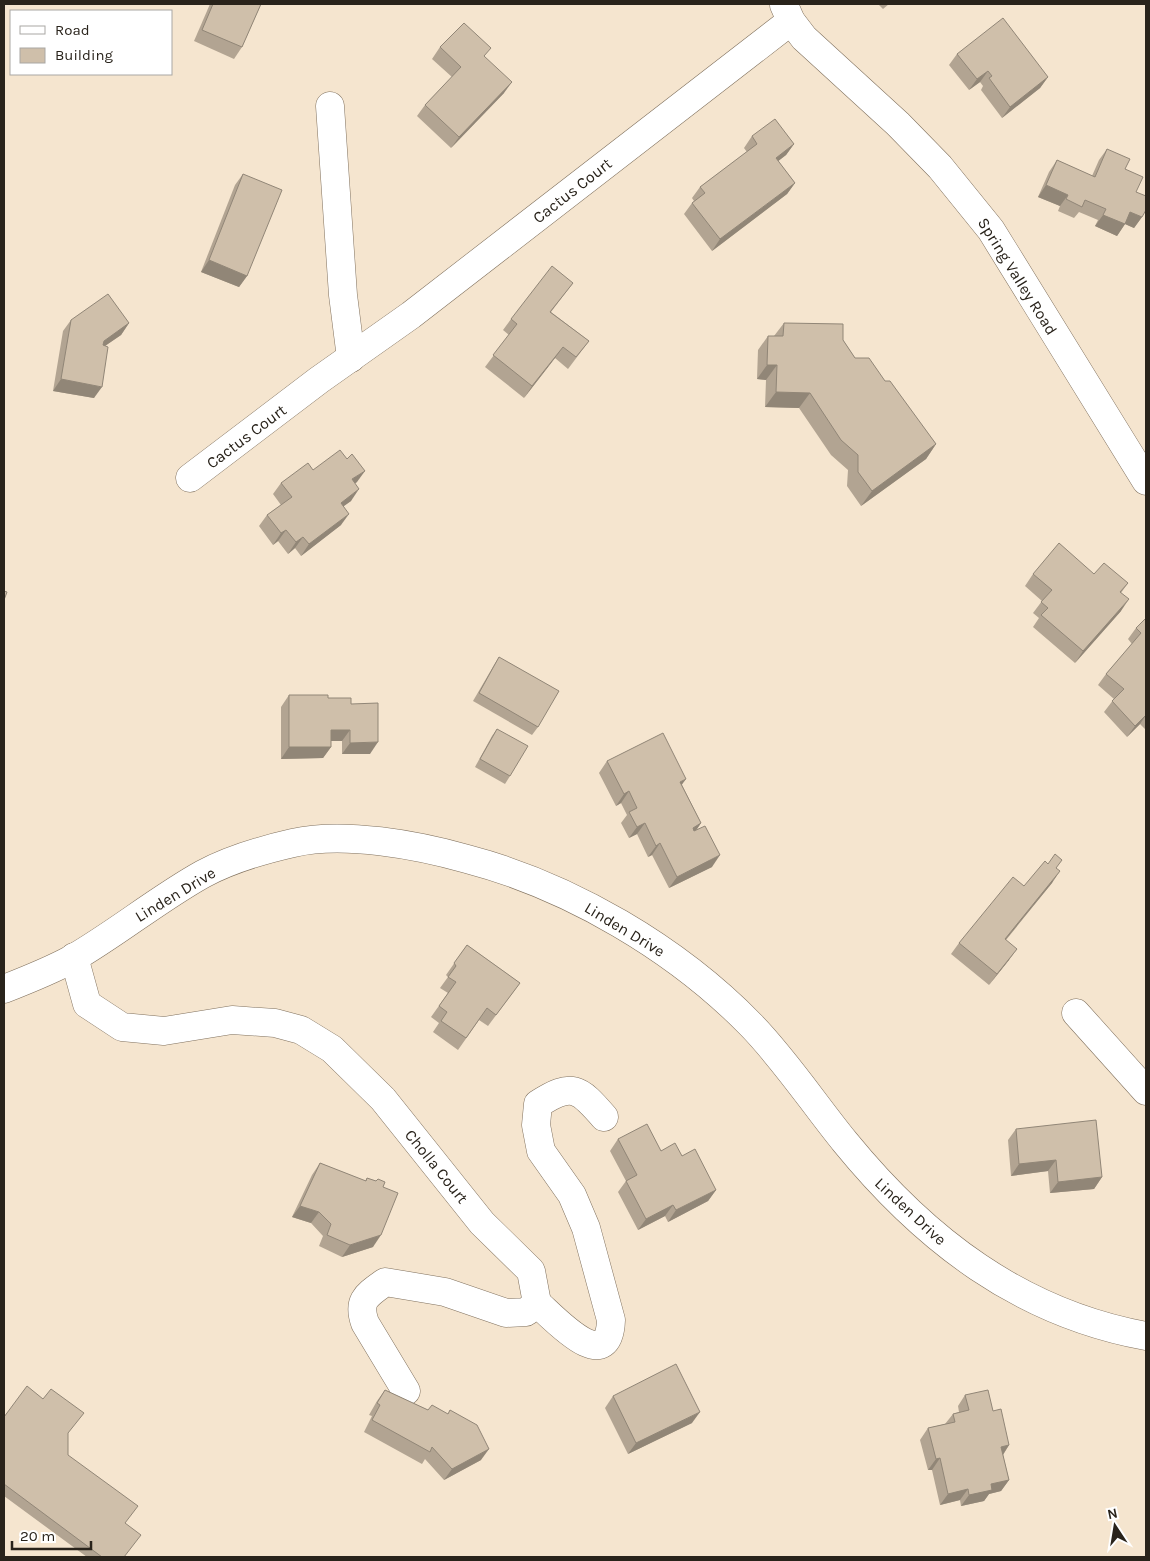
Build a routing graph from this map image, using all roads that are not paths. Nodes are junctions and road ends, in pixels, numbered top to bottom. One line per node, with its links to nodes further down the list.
1 (787, 12): 3 (street, Cactus Court); 5 (street, Spring Valley Road)
2 (330, 106): 3 (street)
3 (351, 358): 4 (street, Cactus Court)
4 (190, 478)
5 (1146, 481)
6 (74, 957): 7 (street, Linden Drive); 11 (street, Cholla Court); 12 (street, Linden Drive)
7 (4, 989)
8 (1076, 1013): 9 (street)
9 (1146, 1090)
10 (604, 1117): 11 (street)
11 (537, 1302): 13 (street)
12 (1146, 1336)
13 (406, 1391)

